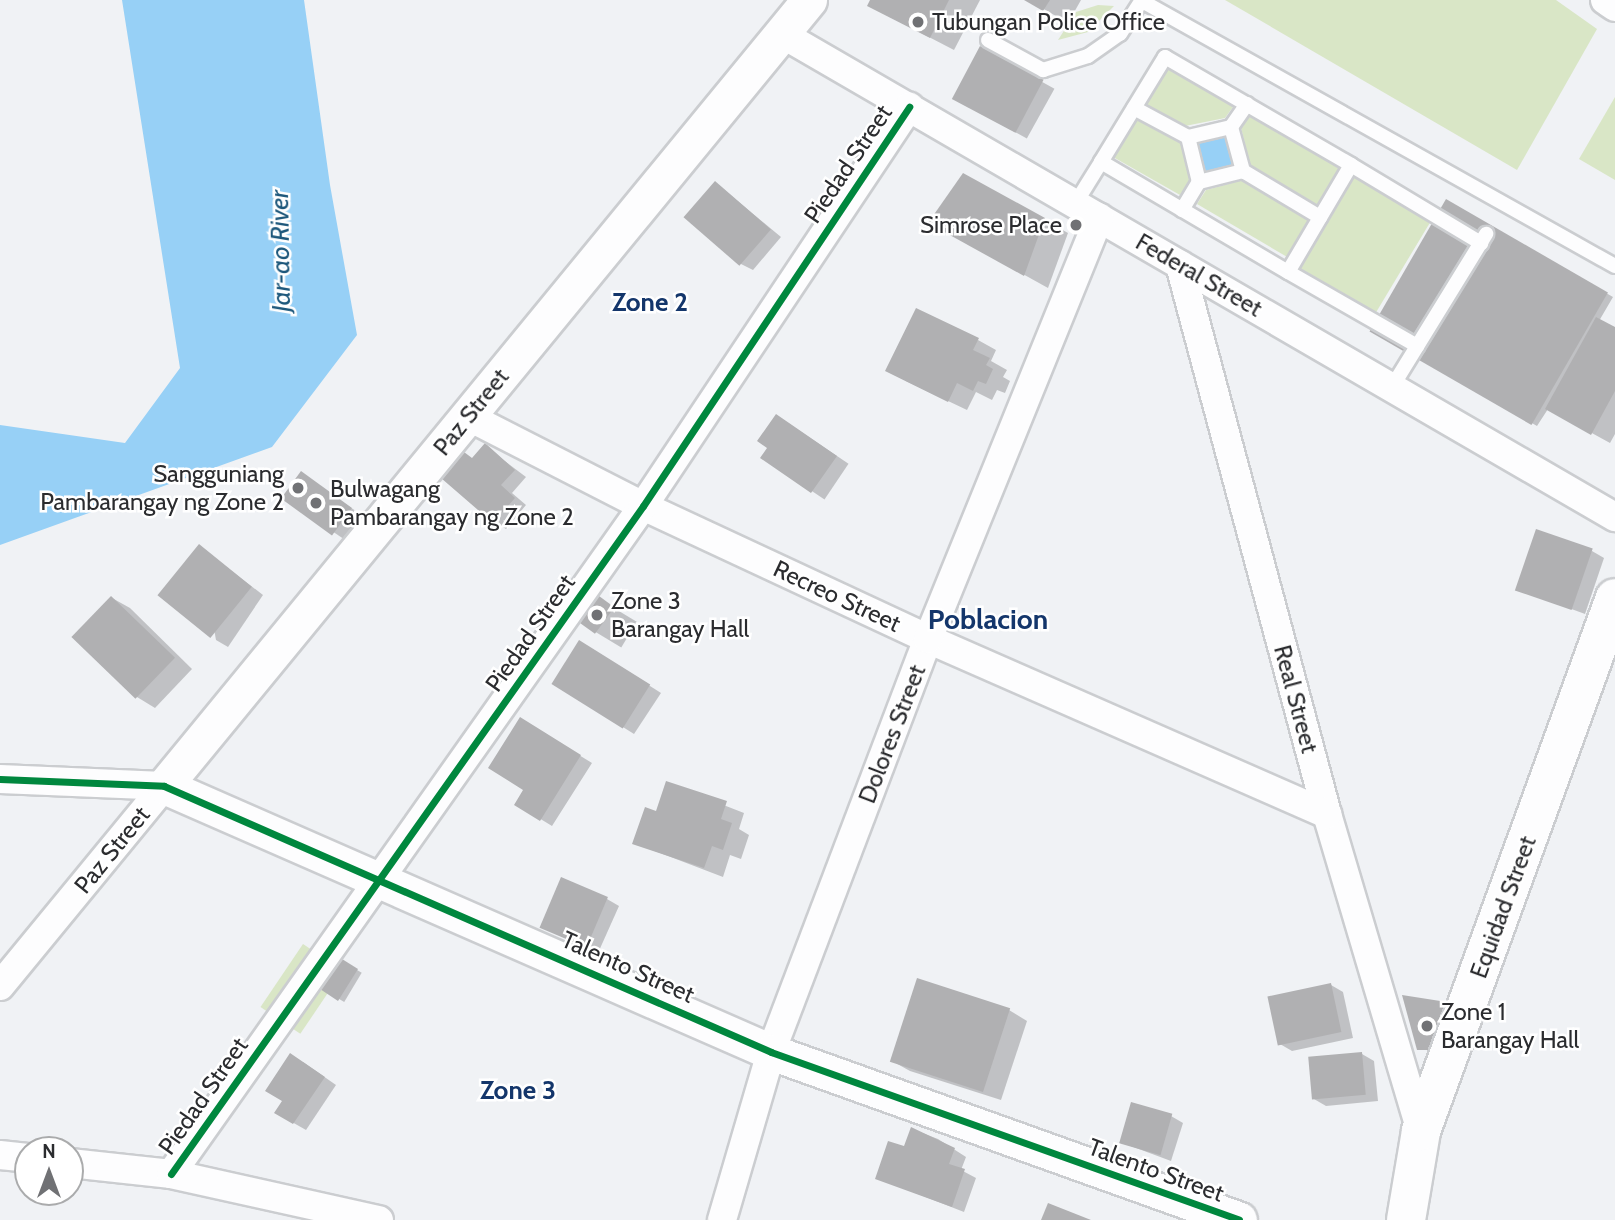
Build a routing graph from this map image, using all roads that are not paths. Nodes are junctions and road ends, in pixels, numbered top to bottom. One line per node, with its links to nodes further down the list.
1 (809, 0): 5 (street, Paz Street)
2 (1142, 0): 6 (lane); 20 (lane)
3 (1605, 0): 4 (street)
4 (1615, 7)
5 (782, 34): 8 (street, Federal Street); 24 (street, Paz Street)
6 (989, 40)
7 (1247, 104): 9 (lane); 10 (lane); 13 (lane)
8 (909, 107): 17 (street, Federal Street); 25 (street, Piedad Street)
9 (1134, 108): 11 (lane); 12 (lane)
10 (1231, 127): 11 (lane); 14 (lane)
11 (1188, 137): 15 (lane)
12 (1101, 162): 16 (lane); 17 (lane)
13 (1351, 165): 18 (lane); 22 (lane)
14 (1243, 171): 15 (lane); 18 (lane)
15 (1199, 182): 16 (lane)
16 (1182, 210): 21 (lane)
17 (1087, 211): 19 (street, Federal Street); 28 (street, Dolores Street)
18 (1320, 217): 21 (lane)
19 (1180, 265): 23 (street, Federal Street); 31 (street, Real Street)
20 (1615, 266)
21 (1288, 272): 22 (lane)
22 (1417, 346): 23 (lane)
23 (1392, 387): 26 (street, Federal Street)
24 (467, 416): 25 (street, Recreo Street); 30 (street, Paz Street)
25 (643, 506): 28 (street, Recreo Street); 32 (street, Piedad Street)
26 (1615, 517)
27 (1615, 598): 35 (main road, Equidad Street)
28 (928, 639): 31 (street, Recreo Street); 34 (street, Dolores Street)
29 (0, 779): 30 (street, Talento Street)
30 (164, 786): 32 (street, Talento Street); 33 (street, Paz Street)
31 (1327, 814): 35 (street, Real Street)
32 (382, 878): 34 (street, Talento Street); 37 (street, Piedad Street)
33 (0, 986)
34 (771, 1052): 39 (street, Dolores Street); 40 (street, Talento Street)
35 (1421, 1131): 41 (main road, Equidad Street)
36 (84, 1165): 37 (street)
37 (172, 1174): 38 (street)
38 (379, 1220)
39 (722, 1220)
40 (1239, 1220)
41 (1406, 1220)

